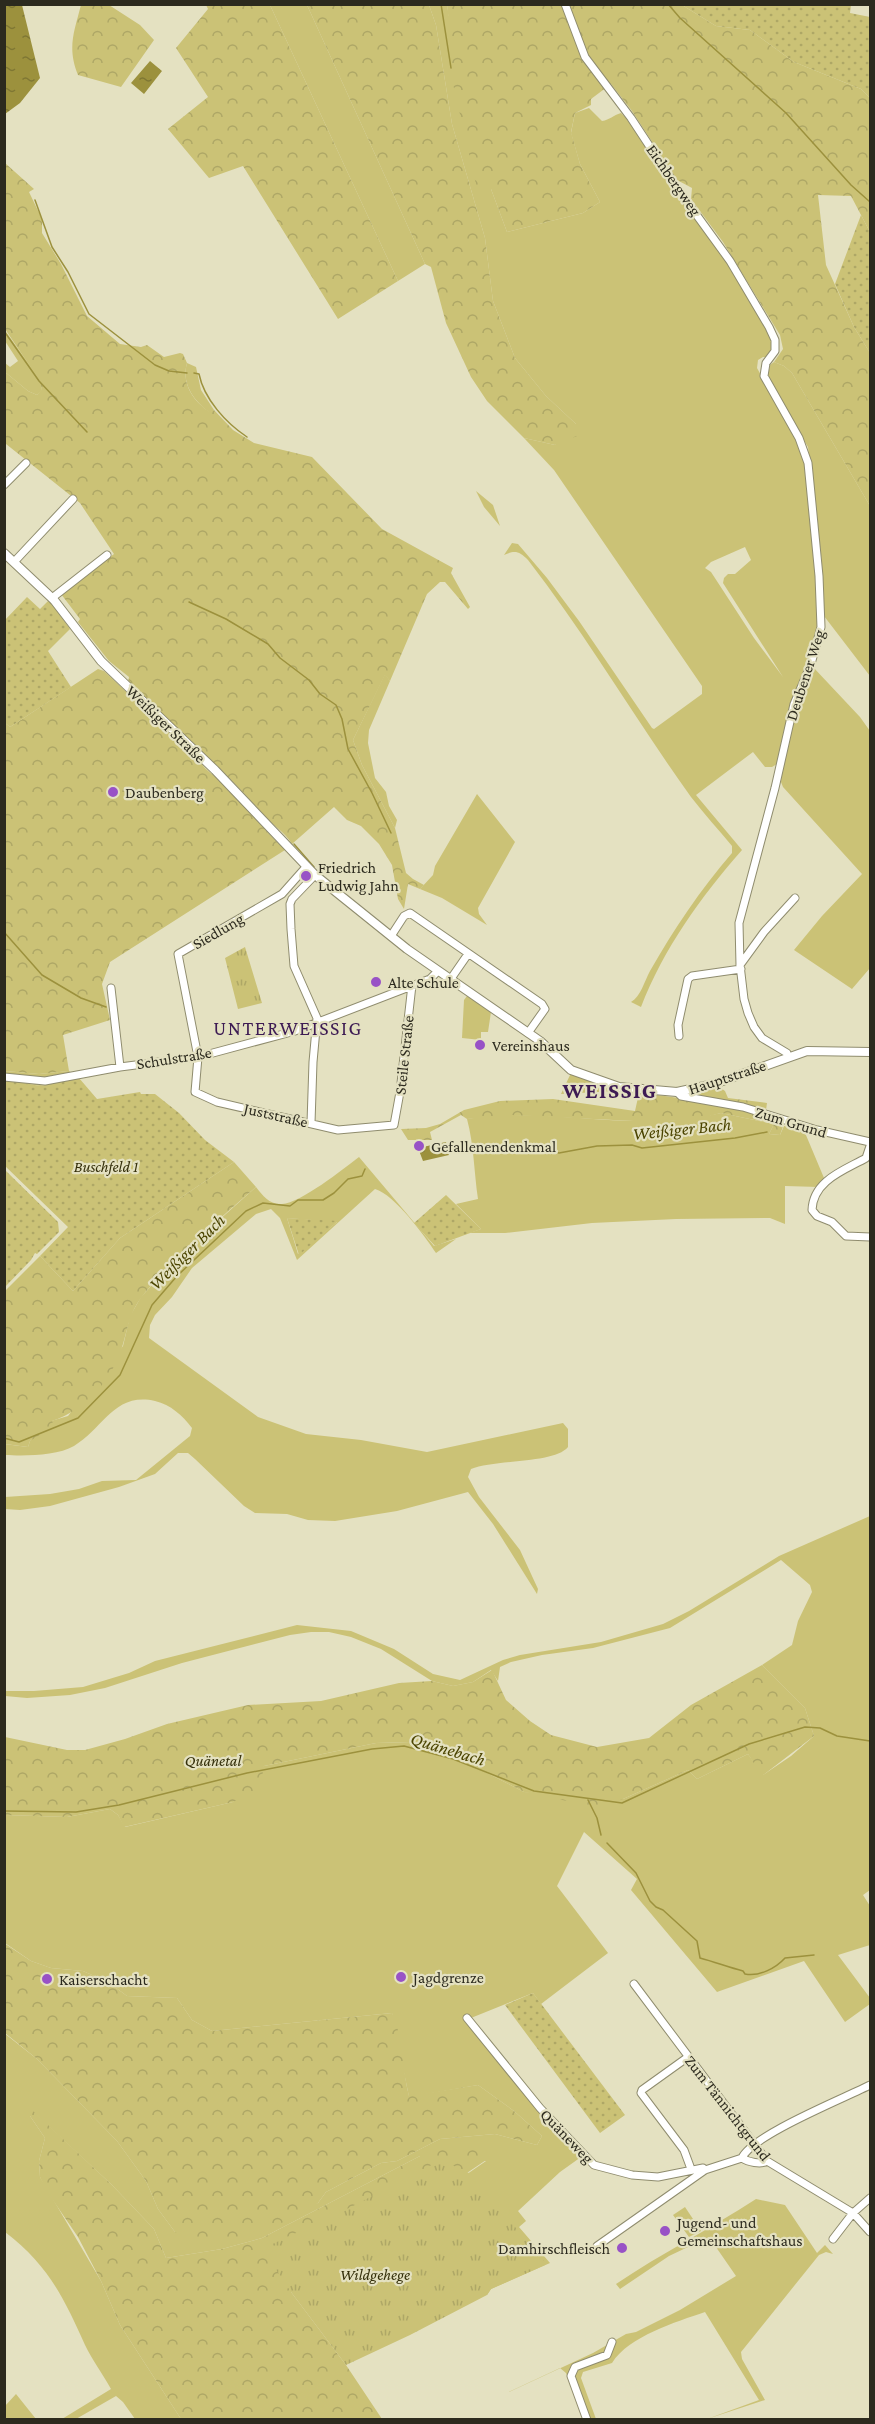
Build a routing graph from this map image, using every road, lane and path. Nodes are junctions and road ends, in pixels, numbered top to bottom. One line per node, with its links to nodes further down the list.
1 (565, 4): 2 (street, Eichbergweg)
2 (771, 357): 18 (street, Deubener Weg)
3 (26, 463): 4 (street)
4 (4, 485)
5 (73, 499): 8 (street)
6 (5, 555): 8 (street, Weißiger Straße)
7 (106, 555): 9 (street)
8 (14, 562): 9 (street, Weißiger Straße)
9 (52, 598): 10 (street, Weißiger Straße)
10 (286, 845): 11 (street, Hauptstraße)
11 (306, 867): 12 (street, Hauptstraße); 13 (street, Siedlung)
12 (315, 875): 15 (street); 16 (street, Hauptstraße)
13 (285, 892): 15 (street); 28 (street, Siedlung)
14 (795, 898): 18 (street)
15 (292, 899): 23 (street)
16 (391, 936): 17 (street); 19 (street, Hauptstraße)
17 (468, 954): 20 (street); 24 (street)
18 (740, 967): 25 (street); 27 (street, Deubener Weg)
19 (438, 971): 20 (street, Hauptstraße); 21 (street, Schulstraße)
20 (450, 980): 24 (street, Hauptstraße)
21 (412, 985): 23 (street, Schulstraße); 33 (street, Steile Straße)
22 (111, 988): 29 (street)
23 (316, 1023): 28 (street, Schulstraße); 32 (street)
24 (528, 1033): 31 (street, Hauptstraße)
25 (679, 1036)
26 (870, 1052): 27 (street, Hauptstraße)
27 (788, 1056): 31 (street, Hauptstraße)
28 (198, 1057): 29 (street, Schulstraße); 32 (street, Juststraße)
29 (120, 1067): 30 (street, Schulstraße)
30 (4, 1077)
31 (677, 1092): 34 (street, Zum Grund)
32 (311, 1123): 33 (street, Juststraße)
33 (394, 1125)
34 (870, 1144): 35 (street, Zum Grund)
35 (870, 1237)
36 (634, 1984): 38 (street, Zum Tännichtgrund)
37 (467, 2018): 43 (street, Quäneweg)
38 (688, 2057): 40 (street, Zum Tännichtgrund); 43 (street)
39 (870, 2085): 40 (street)
40 (754, 2146): 41 (street); 42 (street, Zum Tännichtgrund)
41 (742, 2158): 42 (street); 44 (street)
42 (767, 2161): 46 (street, Zum Tännichtgrund)
43 (691, 2169): 44 (street, Quäneweg)
44 (705, 2170): 49 (street)
45 (870, 2198): 46 (street)
46 (854, 2213): 47 (street, Zum Tännichtgrund); 48 (street)
47 (870, 2232)
48 (833, 2238)
49 (597, 2246)
50 (612, 2342): 51 (street)
51 (587, 2420)

